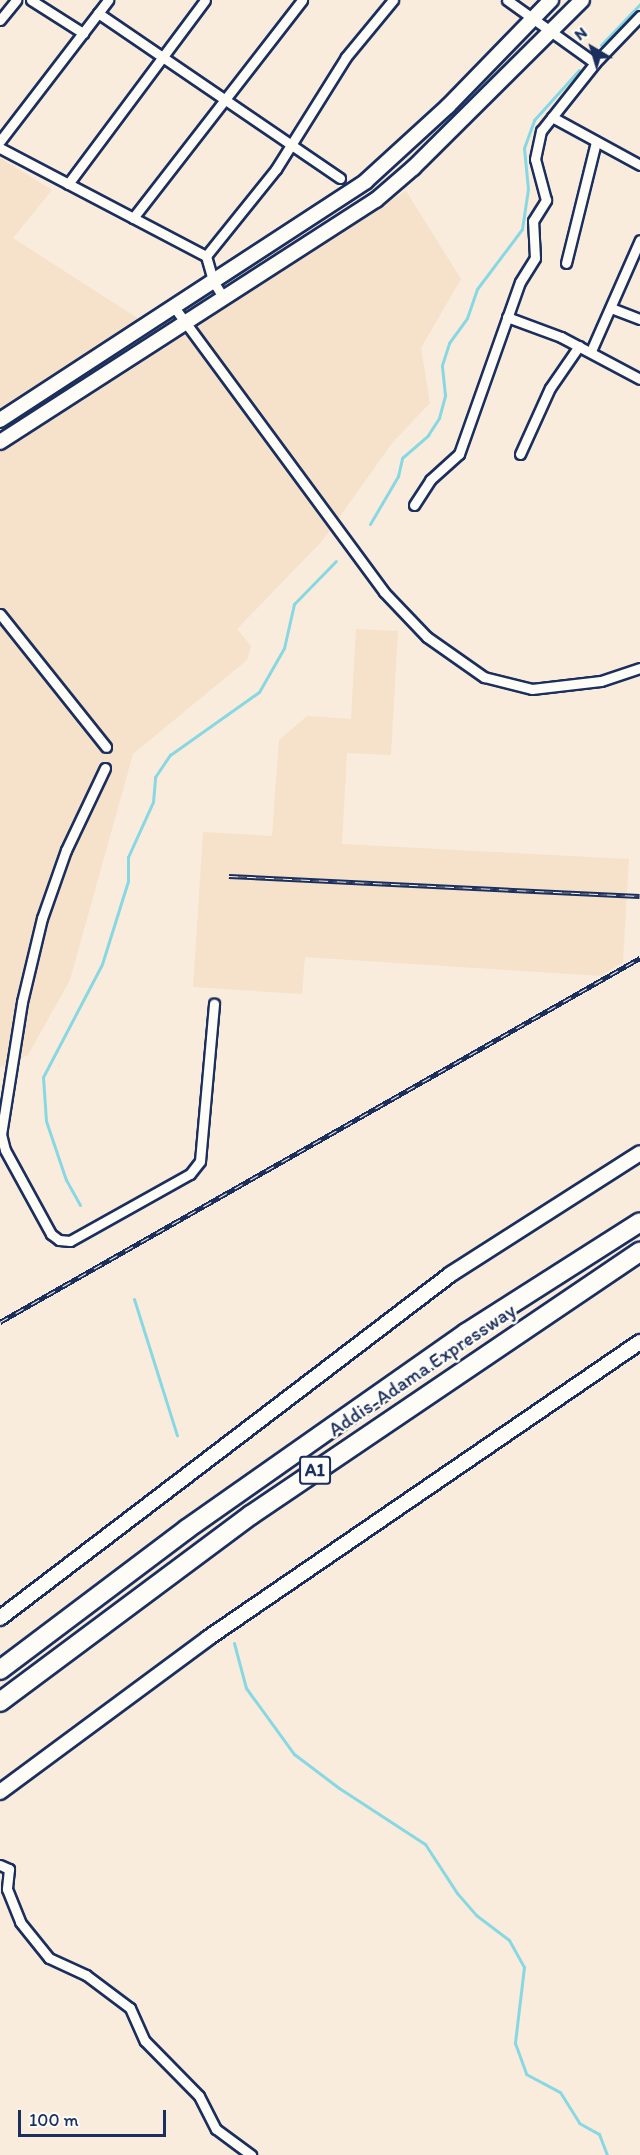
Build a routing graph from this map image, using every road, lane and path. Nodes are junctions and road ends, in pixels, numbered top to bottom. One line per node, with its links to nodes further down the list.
1 (16, 0): 13 (street)
2 (31, 0): 15 (street)
3 (108, 0): 10 (street)
4 (205, 0): 16 (street)
5 (302, 0): 18 (street)
6 (393, 0): 22 (street)
7 (507, 0): 12 (street)
8 (551, 0): 12 (street)
9 (582, 0): 14 (street)
10 (98, 13): 15 (street); 16 (street)
11 (640, 16): 17 (street)
12 (532, 19): 14 (street); 31 (street)
13 (0, 20)
14 (549, 32): 17 (street); 32 (street)
15 (83, 33): 20 (street)
16 (163, 57): 18 (street); 26 (street)
17 (595, 63): 19 (street)
18 (226, 99): 22 (street); 27 (street)
19 (552, 117): 21 (street); 35 (street)
20 (0, 141)
21 (596, 142): 24 (street); 30 (street)
22 (292, 143): 25 (street); 29 (street)
23 (0, 148): 26 (street)
24 (640, 165)
25 (340, 178)
26 (68, 184): 27 (street)
27 (133, 218): 29 (street)
28 (640, 240): 34 (street)
29 (206, 256): 31 (street)
30 (566, 262)
31 (213, 281): 32 (street); 33 (street)
32 (223, 297): 37 (street)
33 (174, 308): 37 (street); 41 (street)
34 (610, 308): 36 (street); 39 (street)
35 (507, 317): 38 (street); 44 (street)
36 (640, 319)
37 (184, 322): 42 (street); 46 (street)
38 (579, 346): 39 (street); 43 (street)
39 (591, 351): 40 (street)
40 (640, 379)
41 (0, 420)
42 (0, 442)
43 (520, 454)
44 (414, 506)
45 (0, 614): 47 (street)
46 (640, 668)
47 (106, 747)
48 (105, 768): 49 (street)
49 (214, 1004)
50 (640, 1153): 54 (street)
51 (640, 1222): 55 (highway, Addis-Adama Expressway / A1)
52 (640, 1252): 56 (highway, Addis-Adama Expressway / A1)
53 (640, 1342): 57 (street)
54 (0, 1618)
55 (0, 1670)
56 (0, 1702)
57 (0, 1792)
58 (0, 1865): 59 (street)
59 (251, 2155)

